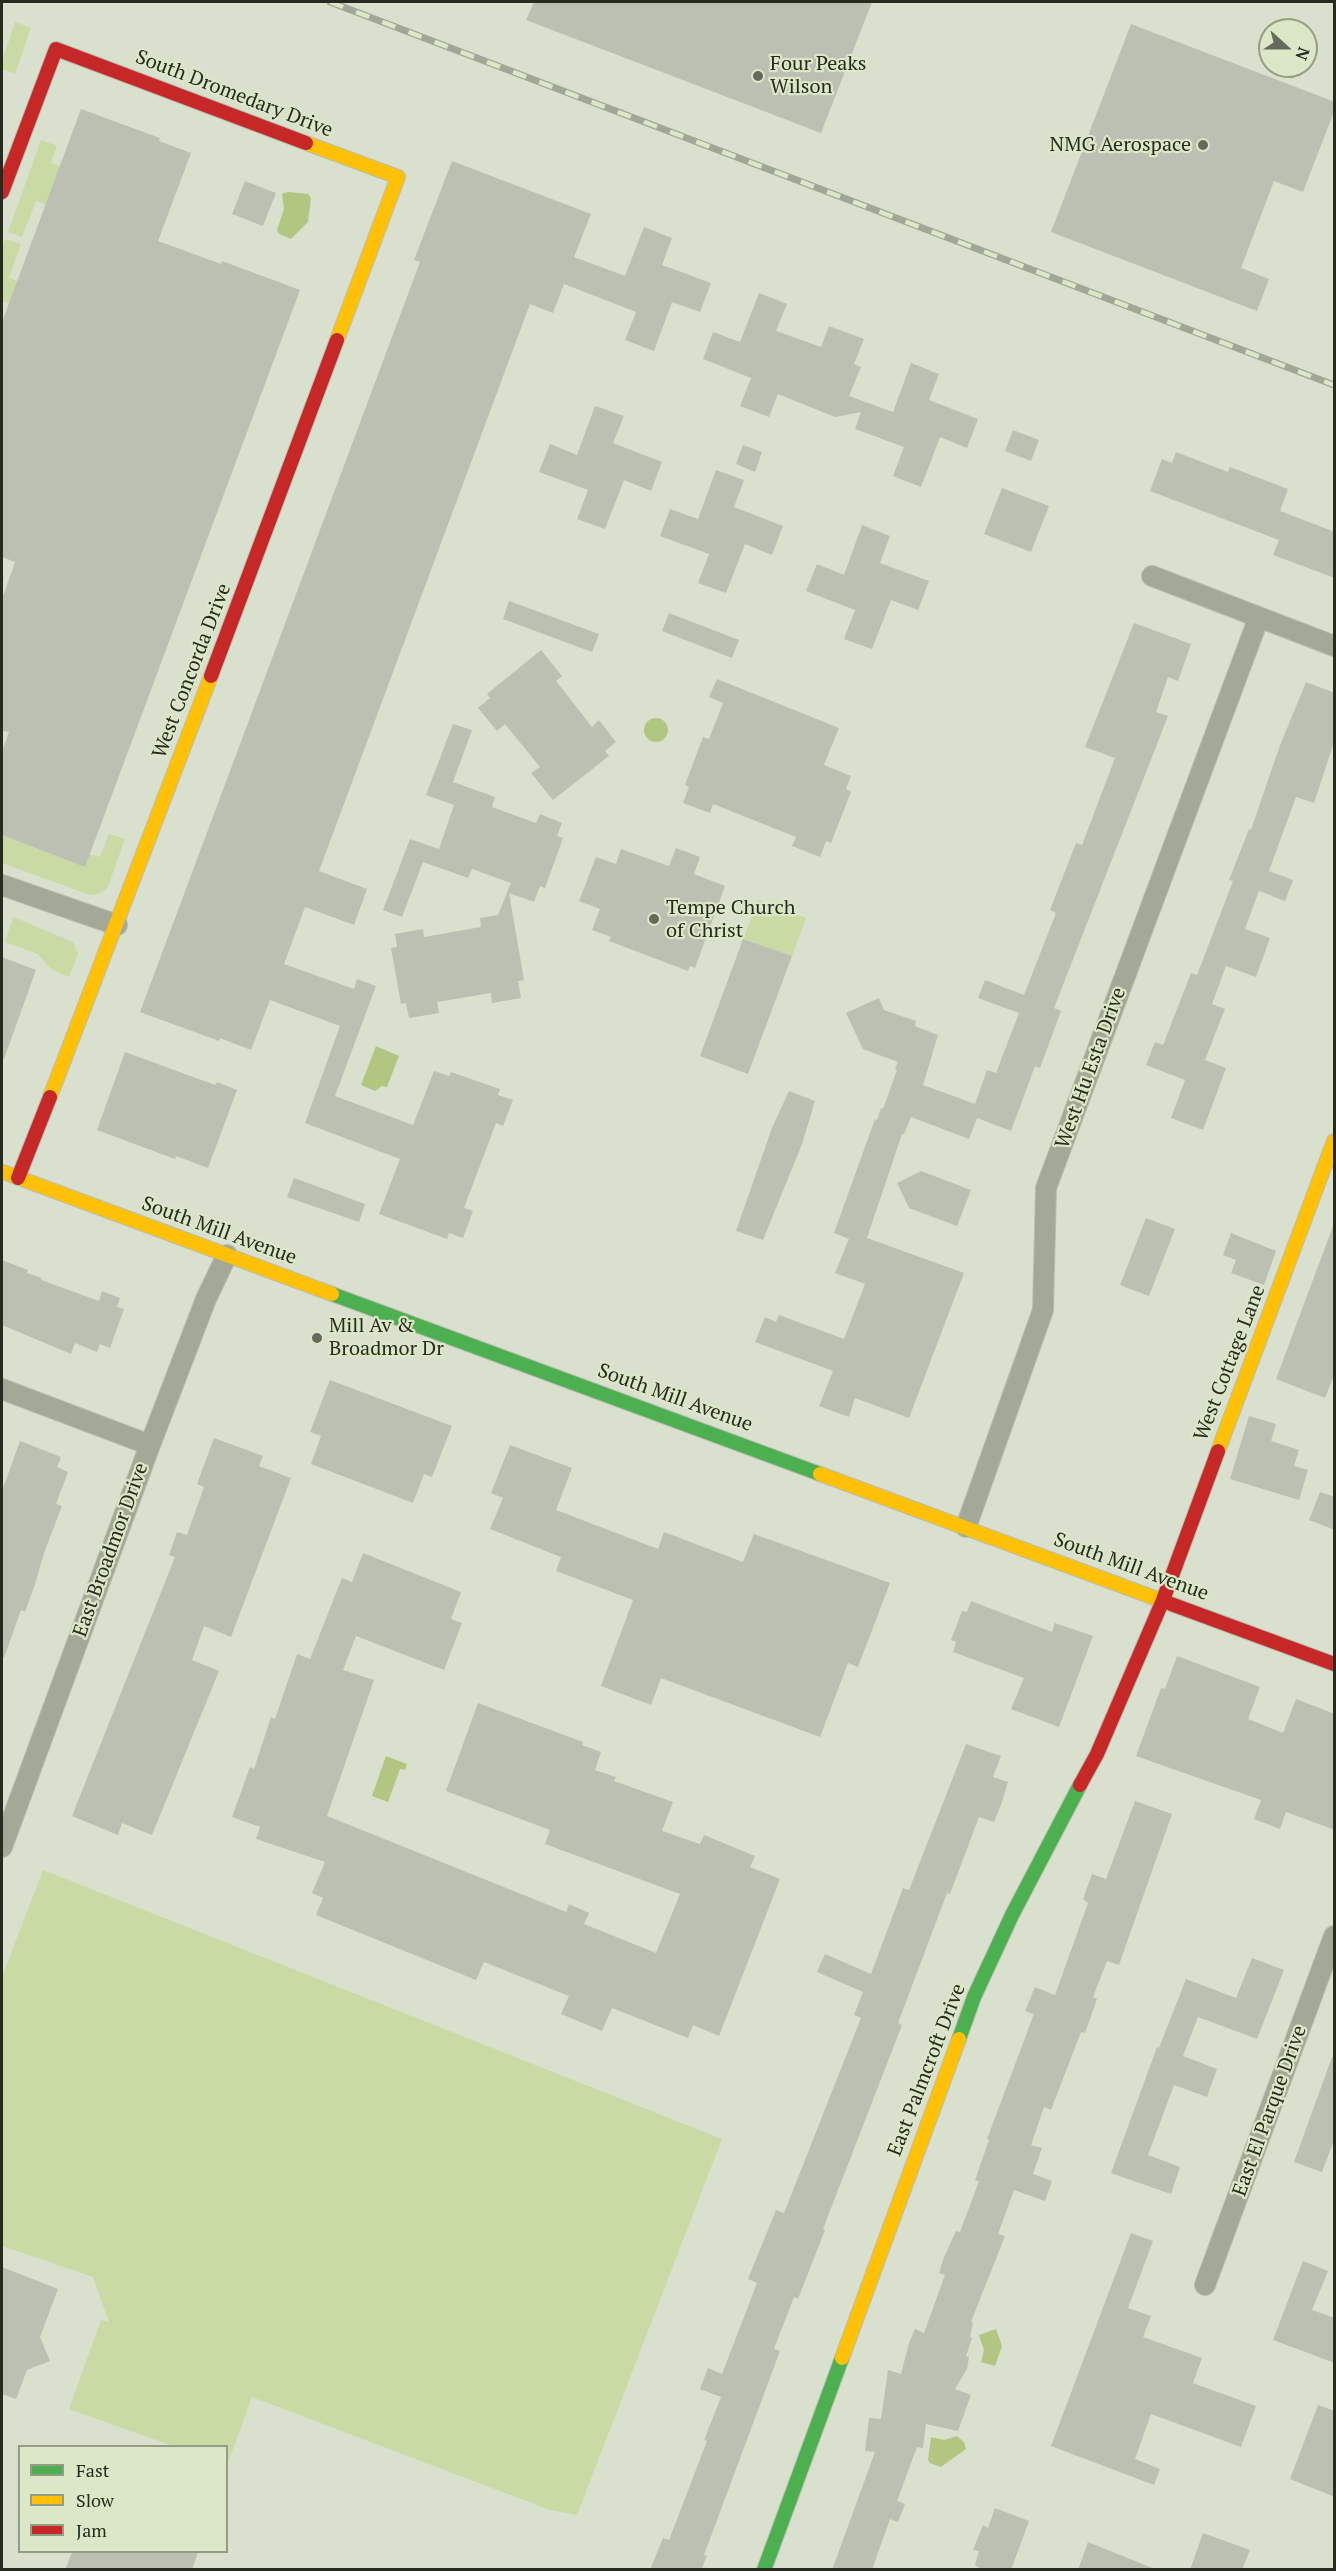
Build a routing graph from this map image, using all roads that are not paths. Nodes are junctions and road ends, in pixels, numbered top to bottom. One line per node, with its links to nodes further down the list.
1 (398, 177): 2 (street, South Dromedary Drive); 7 (street, West Concorda Drive)
2 (2, 192)
3 (1152, 576): 4 (street)
4 (1259, 617): 5 (street); 14 (street, West Hu Esta Drive)
5 (1335, 646)
6 (2, 885): 7 (street)
7 (117, 926): 10 (street, West Concorda Drive)
8 (1335, 1141): 15 (street, West Cottage Lane)
9 (2, 1172): 10 (street, South Mill Avenue)
10 (18, 1178): 11 (street, South Mill Avenue)
11 (227, 1254): 13 (street, East Broadmor Drive); 14 (street, South Mill Avenue)
12 (2, 1389): 13 (street)
13 (150, 1445): 17 (street, East Broadmor Drive)
14 (966, 1527): 15 (street, South Mill Avenue)
15 (1163, 1600): 16 (street, South Mill Avenue); 20 (street, East Palmcroft Drive)
16 (1335, 1664)
17 (2, 1847)
18 (1335, 1936): 19 (street, East El Parque Drive)
19 (1205, 2285)
20 (764, 2570)

